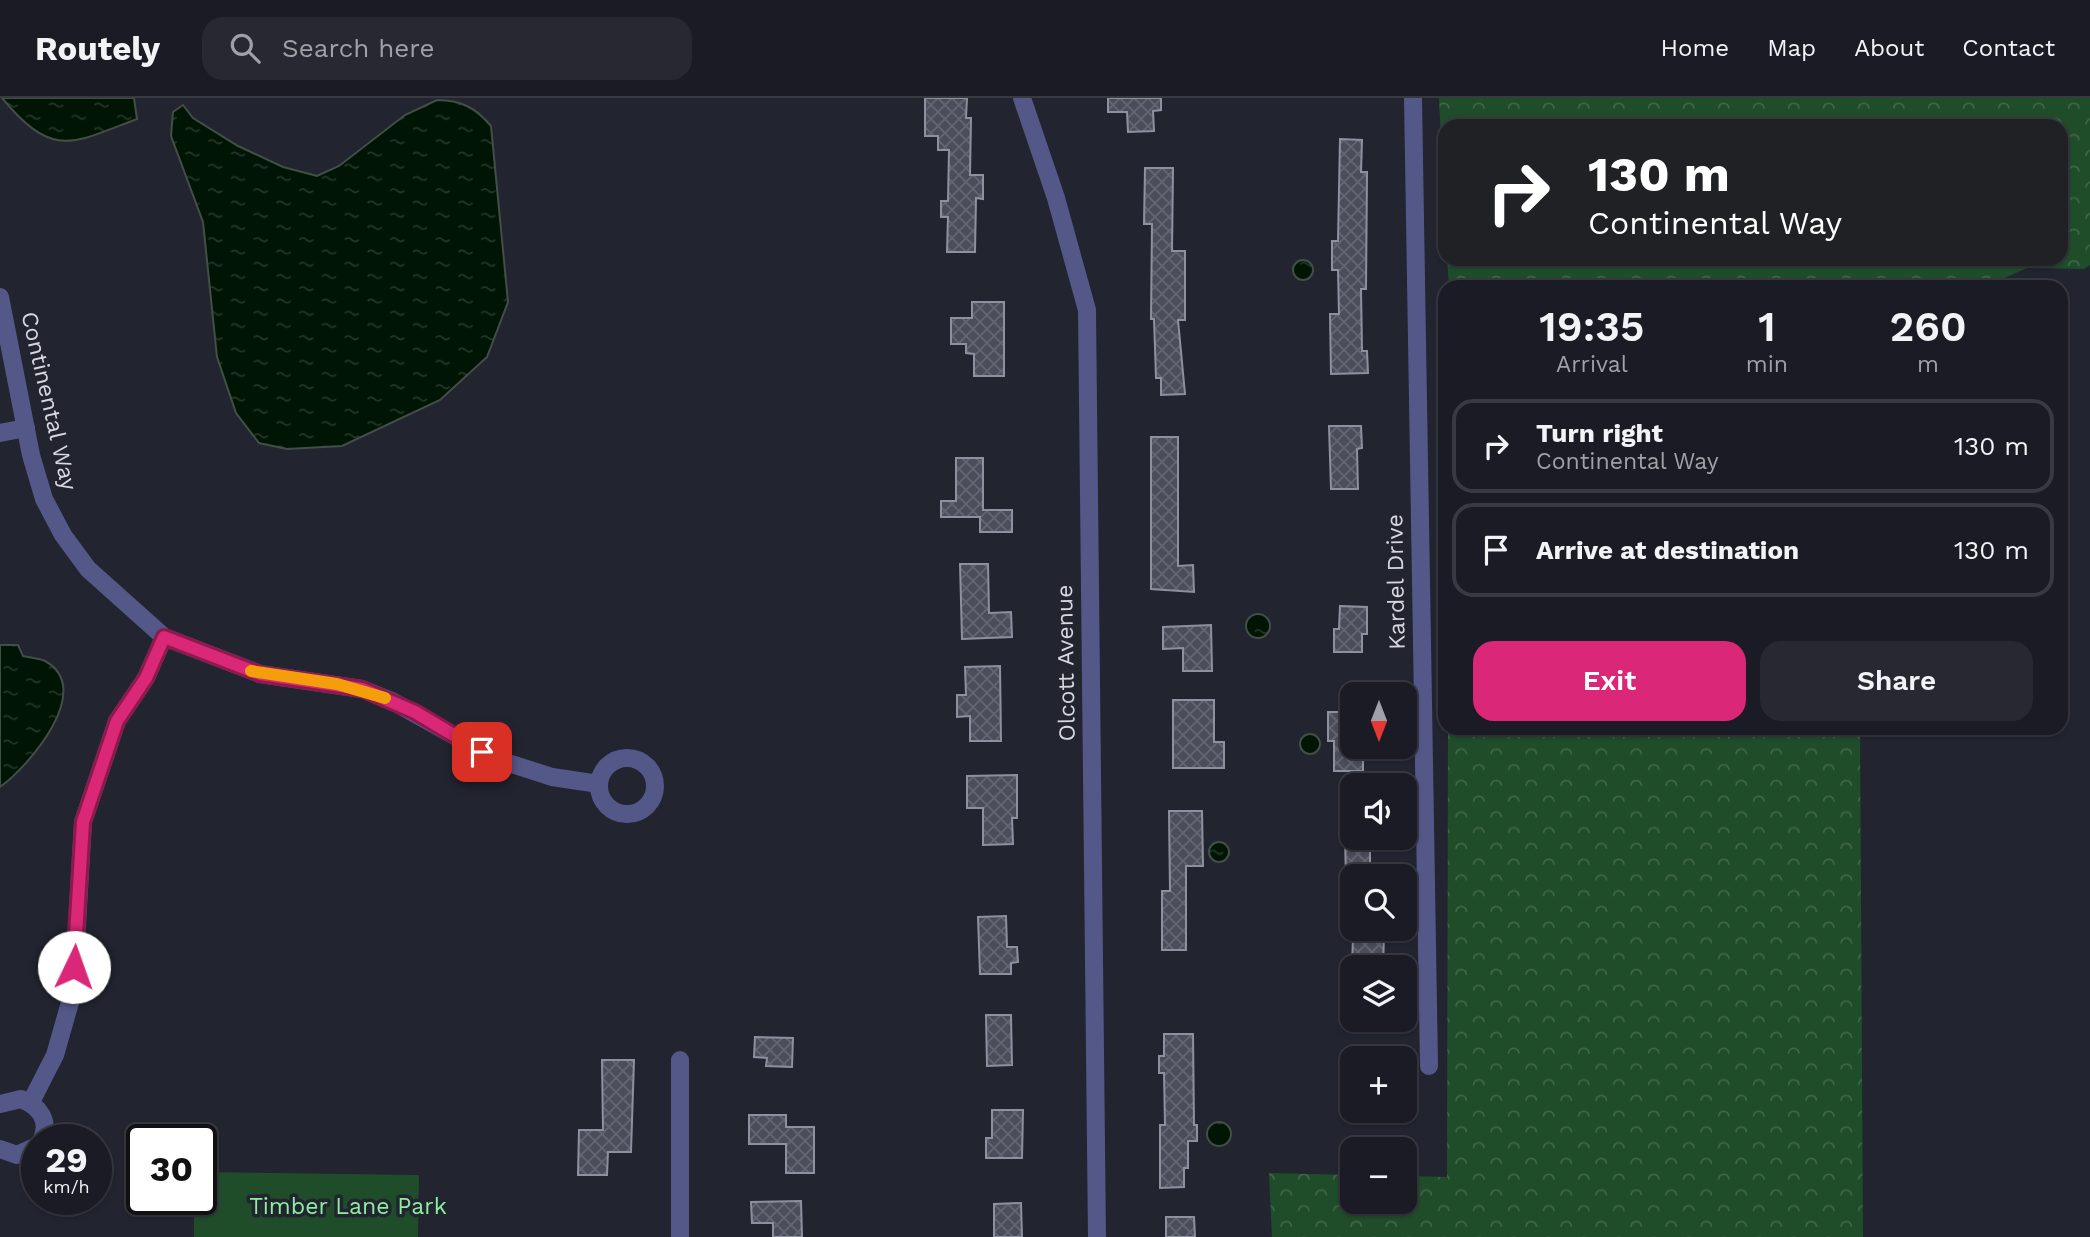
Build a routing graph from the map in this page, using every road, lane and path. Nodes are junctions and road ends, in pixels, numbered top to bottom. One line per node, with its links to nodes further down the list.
1 (1022, 98): 16 (street, Olcott Avenue)
2 (1413, 98): 9 (street, Kardel Drive)
3 (0, 297): 4 (street, Continental Way)
4 (26, 428): 5 (street); 6 (street, Continental Way)
5 (0, 433)
6 (164, 637): 7 (street, Continental Way); 10 (street)
7 (599, 784)
8 (680, 1060): 15 (street)
9 (1429, 1066)
10 (31, 1102): 11 (street); 12 (street)
11 (0, 1104)
12 (45, 1124)
13 (0, 1149): 14 (street)
14 (21, 1153)
15 (680, 1237)
16 (1097, 1237)

